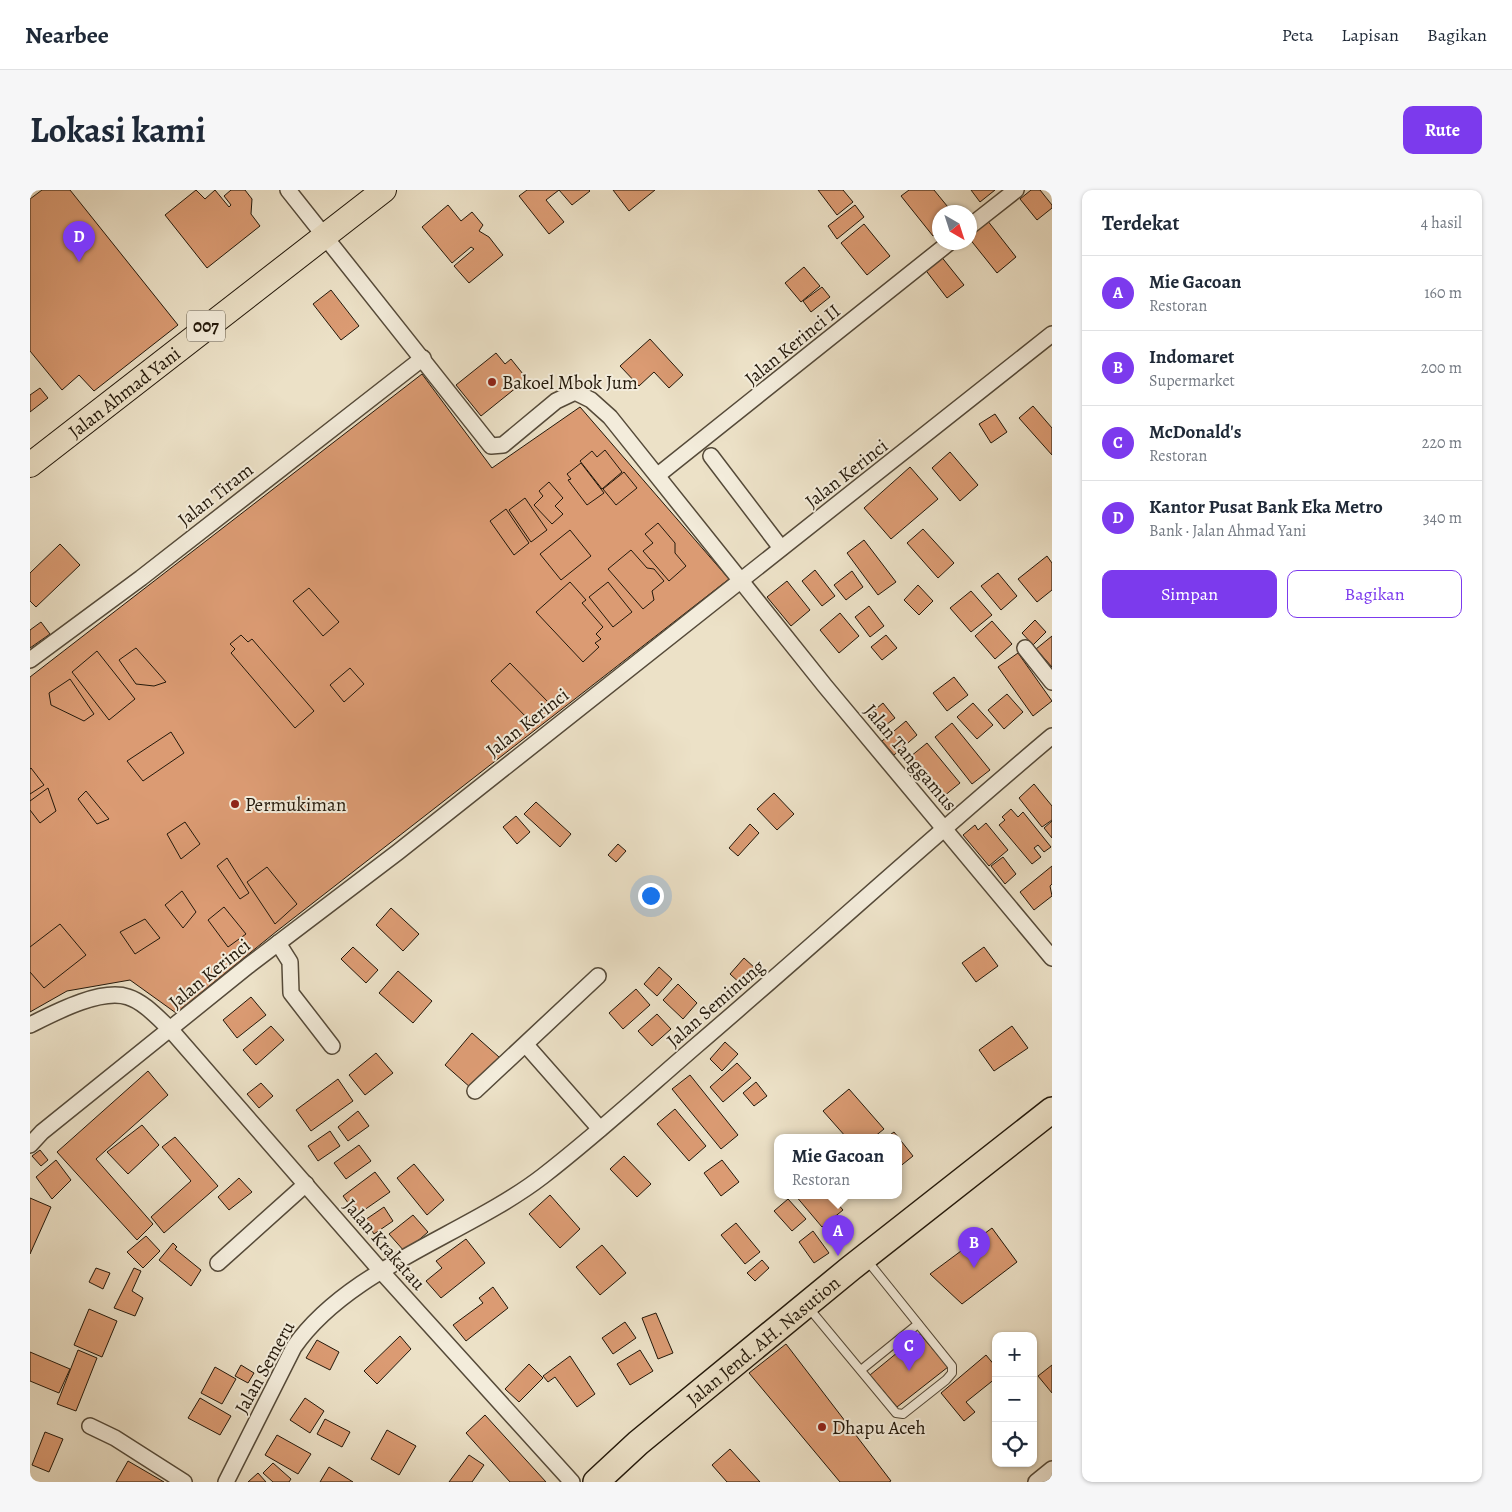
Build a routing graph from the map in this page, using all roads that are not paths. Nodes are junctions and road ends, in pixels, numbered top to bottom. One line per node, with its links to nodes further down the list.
1 (288, 190): 5 (street)
2 (384, 190): 5 (main road, Jalan Ahmad Yani / 007)
3 (1016, 190): 4 (street)
4 (977, 221)
5 (324, 235): 8 (street); 10 (main road, Jalan Ahmad Yani / 007)
6 (940, 250): 11 (street, Jalan Kerinci II)
7 (1052, 334): 12 (street, Jalan Kerinci)
8 (423, 358): 11 (street, Jalan Tanggamus); 15 (street, Jalan Tiram)
9 (711, 456): 12 (street)
10 (30, 465)
11 (658, 476): 13 (street, Jalan Tanggamus)
12 (781, 548): 13 (street, Jalan Kerinci)
13 (739, 580): 18 (street, Jalan Tanggamus); 19 (street, Jalan Kerinci)
14 (1025, 648): 16 (street)
15 (30, 660)
16 (1052, 682)
17 (1052, 736): 18 (street, Jalan Seminung)
18 (943, 827): 20 (street, Jalan Tanggamus); 28 (street, Jalan Seminung)
19 (278, 943): 23 (street, Jalan Kerinci); 25 (street)
20 (1052, 958)
21 (598, 976): 24 (street)
22 (30, 1025): 23 (street, Jalan Krakatau)
23 (170, 1029): 29 (street, Jalan Kerinci); 30 (street, Jalan Krakatau)
24 (526, 1045): 26 (street); 28 (street)
25 (332, 1046)
26 (475, 1091)
27 (1052, 1110): 31 (highway, Jalan Jend. AH. Nasution)
28 (600, 1128): 33 (street, Jalan Seminung)
29 (30, 1145)
30 (306, 1184): 32 (street); 33 (street, Jalan Krakatau)
31 (864, 1257): 34 (highway, Jalan Jend. AH. Nasution); 35 (lane)
32 (218, 1263)
33 (381, 1271): 40 (street, Jalan Semeru); 41 (street, Jalan Krakatau)
34 (806, 1305): 36 (lane); 42 (highway, Jalan Jend. AH. Nasution)
35 (918, 1324): 36 (lane); 36 (lane)
36 (861, 1370)
37 (90, 1426): 39 (street)
38 (1052, 1469): 43 (street)
39 (184, 1482)
40 (226, 1482)
41 (572, 1482)
42 (596, 1482)
43 (1036, 1482)

